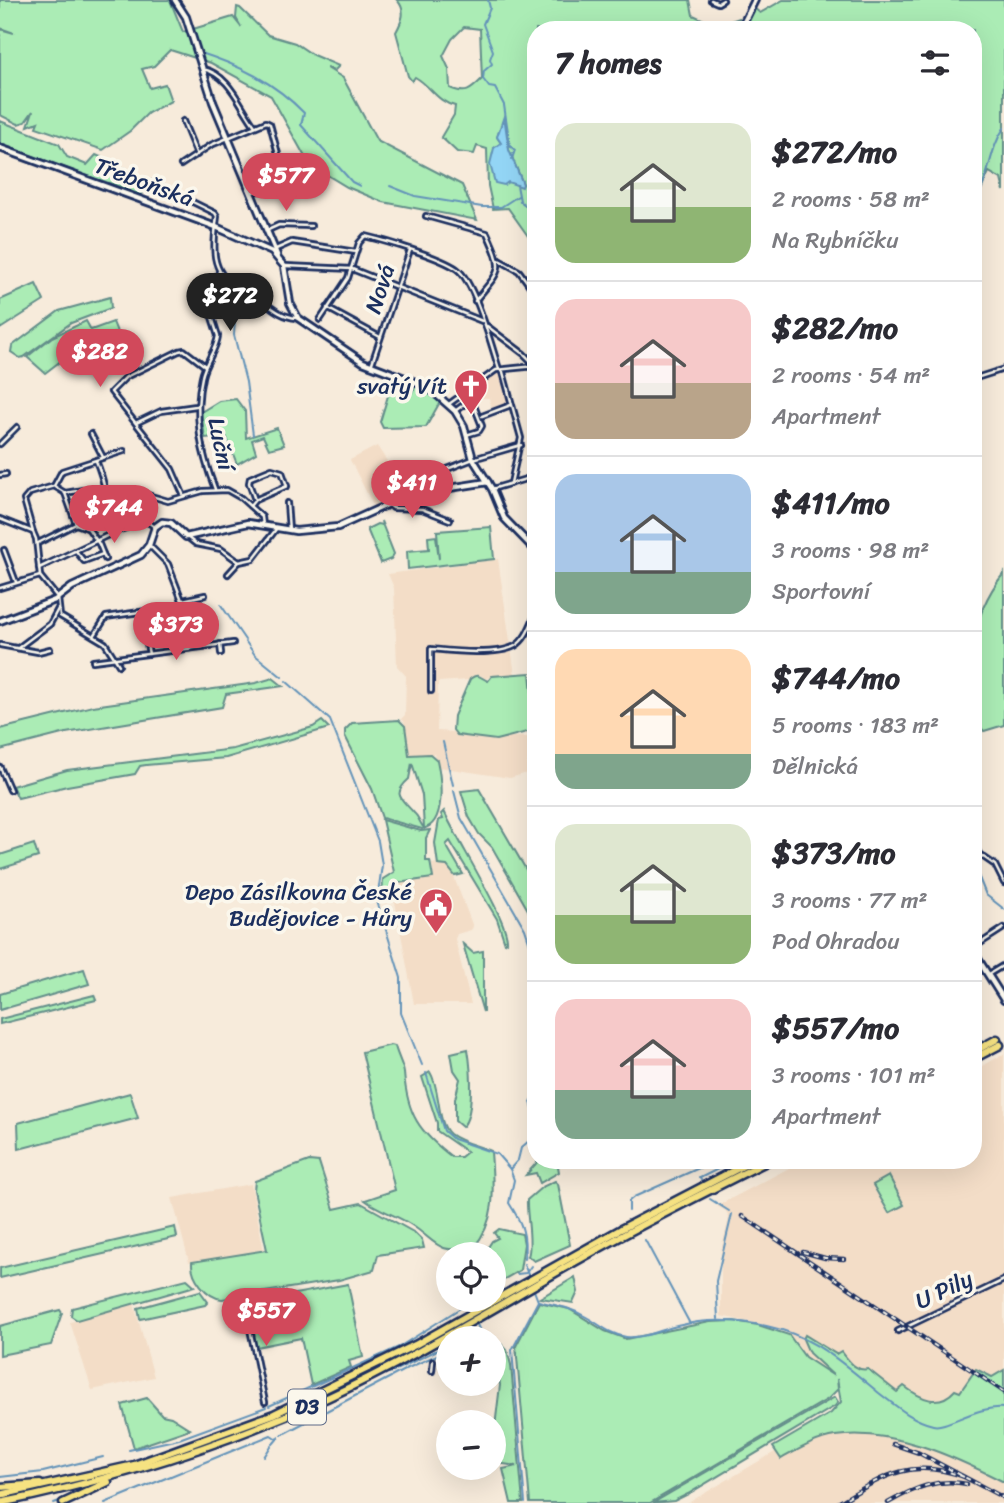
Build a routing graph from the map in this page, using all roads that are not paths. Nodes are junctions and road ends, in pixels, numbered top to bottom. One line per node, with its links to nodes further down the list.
1 (175, 0): 6 (street)
2 (711, 0): 3 (street)
3 (723, 0)
4 (755, 0): 5 (street)
5 (744, 21)
6 (202, 69): 8 (street); 9 (street)
7 (183, 121): 11 (street)
8 (255, 126): 9 (street); 14 (street)
9 (228, 137): 11 (street); 14 (street)
10 (0, 148): 17 (street, Třeboňská)
11 (197, 155): 12 (street)
12 (181, 165)
13 (154, 183): 17 (street)
14 (251, 192): 18 (street)
15 (426, 216): 23 (street)
16 (311, 226): 18 (street)
17 (216, 227): 22 (street, Třeboňská); 26 (street, Luční)
18 (268, 230): 19 (street)
19 (276, 249): 21 (street); 22 (street)
20 (410, 250): 21 (street); 30 (street, Nová); 31 (street)
21 (356, 252): 25 (street)
22 (278, 256): 24 (street)
23 (499, 260): 28 (street); 31 (street)
24 (284, 266): 25 (street); 33 (street)
25 (352, 269): 30 (street); 32 (street)
26 (219, 271): 27 (street); 29 (street, Luční)
27 (231, 282): 29 (street); 33 (street)
28 (527, 282)
29 (218, 288): 38 (street, Luční)
30 (397, 289): 35 (street); 36 (street, Nová)
31 (475, 301): 35 (street)
32 (327, 308): 34 (street); 36 (street, Nová)
33 (298, 318): 39 (street)
34 (320, 320)
35 (485, 324): 37 (street); 41 (street)
36 (380, 337): 39 (street, Nová)
37 (527, 357)
38 (205, 366): 46 (street, Luční); 49 (street)
39 (371, 366): 44 (street)
40 (527, 367): 41 (street)
41 (499, 369): 44 (street); 45 (street)
42 (1004, 369): 43 (street)
43 (982, 376)
44 (449, 404): 47 (street)
45 (511, 405): 48 (street); 54 (street)
46 (197, 406): 49 (street); 65 (street, Luční)
47 (455, 411): 48 (street); 52 (street)
48 (480, 416): 52 (street)
49 (136, 423): 69 (street)
50 (17, 427): 53 (street)
51 (91, 434): 56 (street)
52 (467, 435): 57 (street)
53 (0, 444)
54 (521, 445): 57 (street); 63 (street)
55 (124, 451): 56 (street)
56 (103, 457): 58 (street)
57 (473, 459): 62 (street); 70 (street)
58 (96, 460): 64 (street); 68 (street)
59 (6, 474): 60 (street)
60 (0, 475)
61 (527, 479): 63 (street)
62 (488, 482): 66 (street); 70 (street)
63 (511, 483): 66 (street)
64 (54, 486): 67 (street); 85 (street)
65 (215, 489): 69 (street); 74 (street, Luční)
66 (492, 489): 88 (street)
67 (65, 493): 68 (street); 78 (street)
68 (106, 496): 69 (street); 75 (street)
69 (184, 496)
70 (399, 497): 73 (street)
71 (255, 499): 71 (street, Luční); 74 (street, Luční)
72 (287, 503): 83 (street)
73 (388, 504): 77 (street); 83 (street)
74 (250, 506): 80 (street, Luční)
75 (110, 516): 81 (street); 84 (street)
76 (0, 519): 85 (street)
77 (450, 520)
78 (76, 524): 81 (street); 89 (street)
79 (157, 525): 84 (street); 86 (street); 90 (street)
80 (263, 525): 82 (street); 86 (street)
81 (87, 527): 87 (street)
82 (277, 528): 83 (street); 95 (street)
83 (289, 530)
84 (117, 531): 87 (street)
85 (33, 532): 89 (street)
86 (186, 537): 95 (street)
87 (97, 540): 92 (street); 93 (street)
88 (527, 542)
89 (37, 544): 96 (street)
90 (149, 545): 101 (street); 103 (street)
91 (4, 550): 99 (street)
92 (76, 551): 93 (street); 96 (street)
93 (103, 554): 94 (street)
94 (105, 559)
95 (239, 562): 97 (street)
96 (39, 568): 98 (street)
97 (228, 574)
98 (40, 576): 99 (street); 101 (street)
99 (16, 582): 100 (street)
100 (0, 588)
101 (56, 595): 104 (street); 106 (street)
102 (205, 596): 103 (street)
103 (183, 600): 105 (street)
104 (58, 609): 108 (street); 112 (street)
105 (141, 611): 108 (street); 115 (street)
106 (0, 621)
107 (527, 632): 119 (street)
108 (94, 636): 116 (street)
109 (0, 643): 112 (street)
110 (233, 643): 111 (street)
111 (220, 644): 114 (street); 115 (street)
112 (18, 648): 113 (street)
113 (50, 649)
114 (221, 653)
115 (149, 654): 116 (street)
116 (116, 657): 117 (street); 118 (street)
117 (93, 661)
118 (119, 665)
119 (431, 691)
120 (0, 767): 121 (street)
121 (10, 790)
122 (982, 855): 123 (street)
123 (1004, 883)
124 (1004, 928): 125 (street)
125 (982, 943)
126 (982, 964): 128 (street)
127 (1004, 965): 128 (street)
128 (988, 974): 129 (street)
129 (1004, 1000)
130 (982, 1049): 131 (highway)
131 (982, 1053)
132 (736, 1169): 134 (highway, D3)
133 (752, 1169): 134 (highway, D3)
134 (539, 1279): 137 (highway, D3)
135 (1004, 1280): 138 (street, U Pily)
136 (244, 1300): 141 (street)
137 (470, 1318): 142 (highway, D3); 143 (highway, D3)
138 (898, 1331)
139 (433, 1361): 140 (street)
140 (432, 1371)
141 (265, 1402)
142 (136, 1470): 146 (highway, D3); 147 (highway)
143 (65, 1482): 144 (highway); 145 (highway, D3)
144 (0, 1487)
145 (0, 1495)
146 (0, 1503)
147 (63, 1503)

